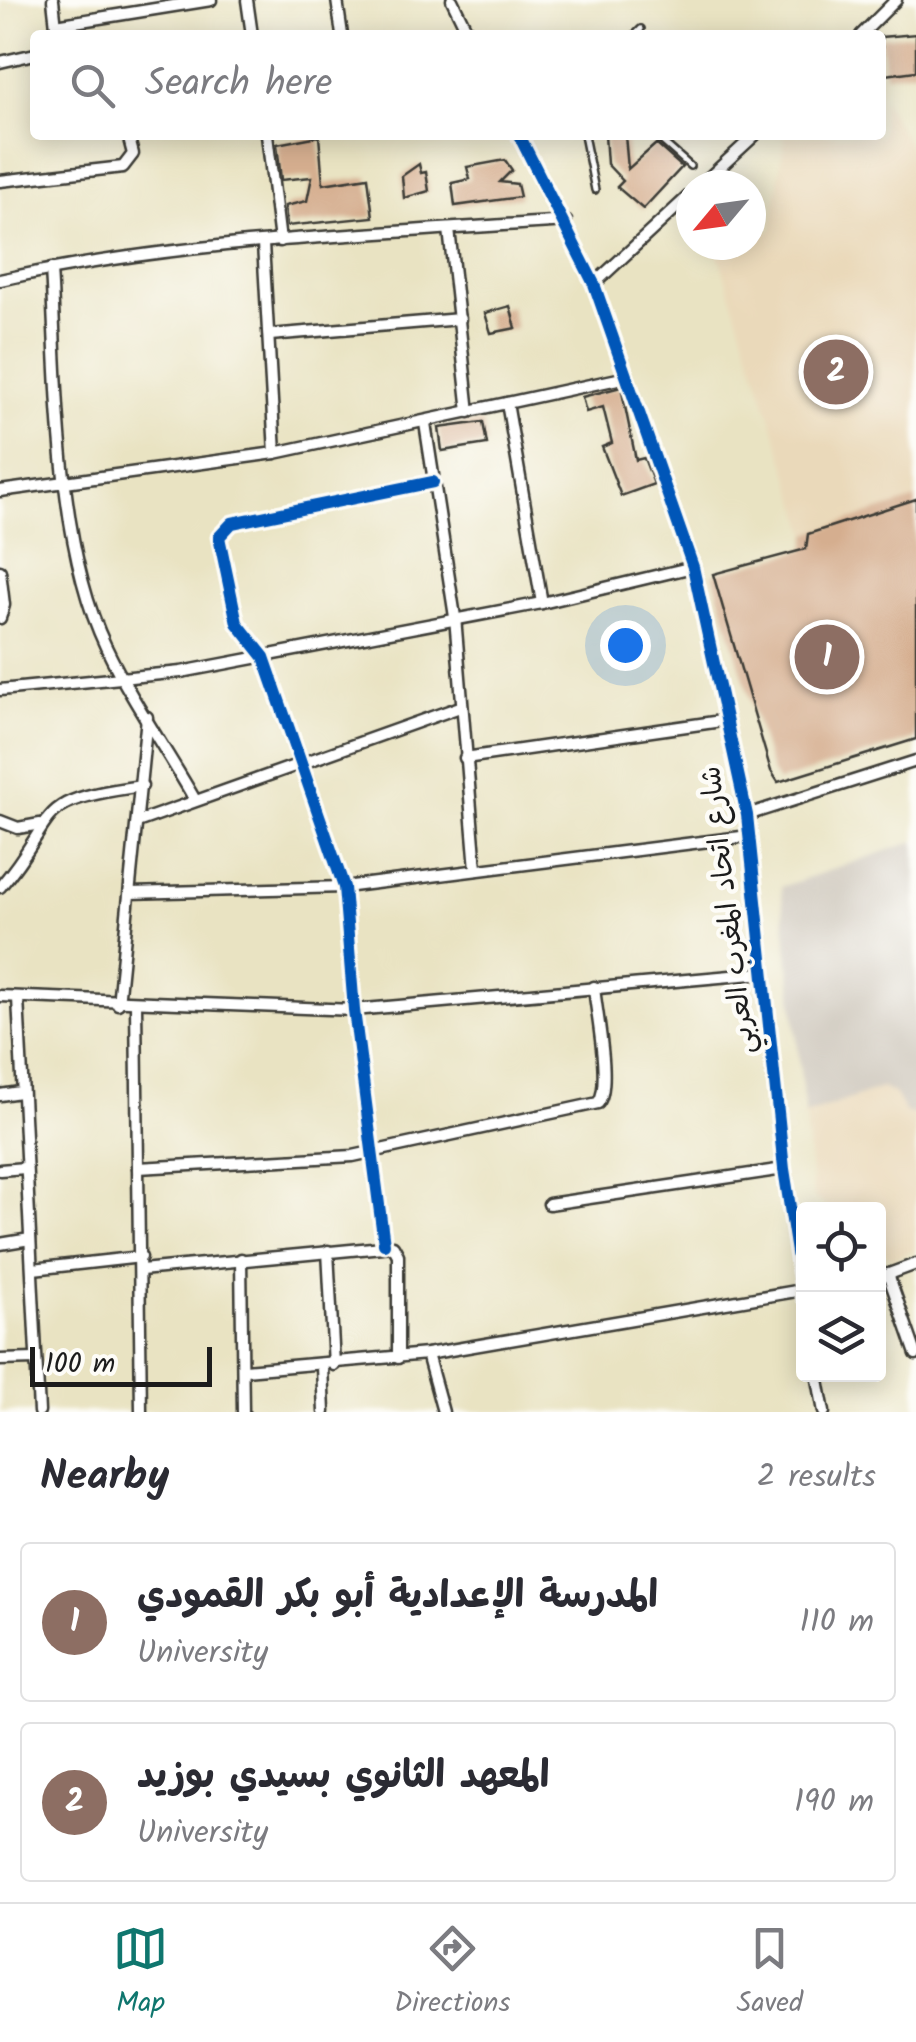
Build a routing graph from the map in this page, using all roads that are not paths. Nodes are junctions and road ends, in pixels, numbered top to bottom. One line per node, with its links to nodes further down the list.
1 (52, 0): 8 (street)
2 (211, 0): 7 (street)
3 (247, 0): 10 (street)
4 (336, 0): 11 (street)
5 (452, 0): 12 (street)
6 (896, 0): 13 (street)
7 (90, 21): 8 (street); 9 (street)
8 (56, 30)
9 (93, 30)
10 (251, 30)
11 (341, 30)
12 (467, 30)
13 (866, 30)
14 (30, 55): 15 (street)
15 (0, 62)
16 (129, 140): 24 (street)
17 (267, 140): 29 (street)
18 (526, 140): 27 (street, شارع اتحاد المغرب العربي)
19 (585, 140): 25 (lane)
20 (660, 140): 22 (lane)
21 (750, 140): 23 (street)
22 (690, 166)
23 (717, 170)
24 (0, 181)
25 (596, 190)
26 (676, 208): 33 (street)
27 (566, 221): 28 (street); 33 (street, شارع اتحاد المغرب العربي)
28 (449, 229): 29 (street); 34 (street)
29 (280, 241): 30 (street)
30 (263, 244): 31 (street); 35 (street)
31 (51, 269): 32 (street); 41 (street)
32 (0, 280)
33 (594, 284): 36 (street, شارع اتحاد المغرب العربي)
34 (460, 319): 35 (street); 38 (street)
35 (270, 336): 40 (street)
36 (627, 378): 37 (street); 44 (street, شارع اتحاد المغرب العربي)
37 (507, 404): 38 (street); 46 (street)
38 (468, 412): 39 (street)
39 (425, 423): 40 (street); 42 (street)
40 (275, 453): 41 (street)
41 (64, 482): 43 (street); 50 (street)
42 (433, 482): 47 (street); 49 (street)
43 (0, 491)
44 (693, 568): 46 (street); 54 (street, شارع اتحاد المغرب العربي)
45 (0, 571): 48 (street)
46 (542, 603): 47 (street)
47 (455, 617): 49 (street); 52 (street)
48 (0, 618)
49 (264, 657): 50 (street); 57 (street)
50 (122, 677): 51 (street); 53 (street)
51 (0, 690)
52 (460, 707): 55 (street); 57 (street)
53 (147, 717): 58 (street); 59 (street)
54 (728, 720): 55 (street); 60 (street, شارع اتحاد المغرب العربي)
55 (464, 758): 65 (street)
56 (916, 761): 60 (street)
57 (298, 762): 59 (street); 66 (street)
58 (142, 786): 62 (street); 63 (street)
59 (195, 800): 62 (street)
60 (746, 814): 64 (street, شارع اتحاد المغرب العربي)
61 (0, 821): 63 (street)
62 (140, 821): 68 (street)
63 (40, 824): 67 (street)
64 (749, 836): 65 (street); 69 (street, شارع اتحاد المغرب العربي)
65 (476, 869): 66 (street)
66 (344, 887): 68 (street); 75 (street)
67 (0, 888)
68 (130, 893): 73 (street)
69 (764, 973): 70 (street); 81 (street, شارع اتحاد المغرب العربي)
70 (594, 987): 75 (street); 78 (street)
71 (0, 996): 72 (street)
72 (18, 998): 73 (street); 76 (street)
73 (118, 1004): 74 (street)
74 (136, 1004): 75 (street); 80 (street)
75 (354, 1010): 78 (street)
76 (20, 1092): 77 (street); 79 (street)
77 (0, 1094)
78 (370, 1152): 80 (street); 87 (street)
79 (25, 1168): 82 (street); 85 (street)
80 (138, 1168): 90 (street)
81 (784, 1169): 83 (street); 84 (street, شارع اتحاد المغرب العربي)
82 (0, 1170)
83 (549, 1204)
84 (796, 1227)
85 (30, 1239): 86 (street); 92 (street)
86 (0, 1244)
87 (384, 1244): 88 (street); 98 (street)
88 (328, 1251): 89 (street); 101 (street)
89 (241, 1258): 90 (street); 102 (street)
90 (141, 1264): 92 (street); 105 (street)
91 (916, 1264): 93 (street)
92 (32, 1269): 100 (street)
93 (886, 1275)
94 (886, 1283): 97 (street)
95 (796, 1295): 96 (street)
96 (427, 1354): 98 (street); 108 (street)
97 (916, 1354)
98 (398, 1358): 101 (street)
99 (0, 1360): 100 (street)
100 (36, 1360): 104 (street)
101 (328, 1366): 102 (street); 107 (street)
102 (245, 1370): 106 (street)
103 (819, 1382): 109 (street)
104 (39, 1412)
105 (141, 1412)
106 (244, 1412)
107 (324, 1412)
108 (443, 1412)
109 (824, 1412)

